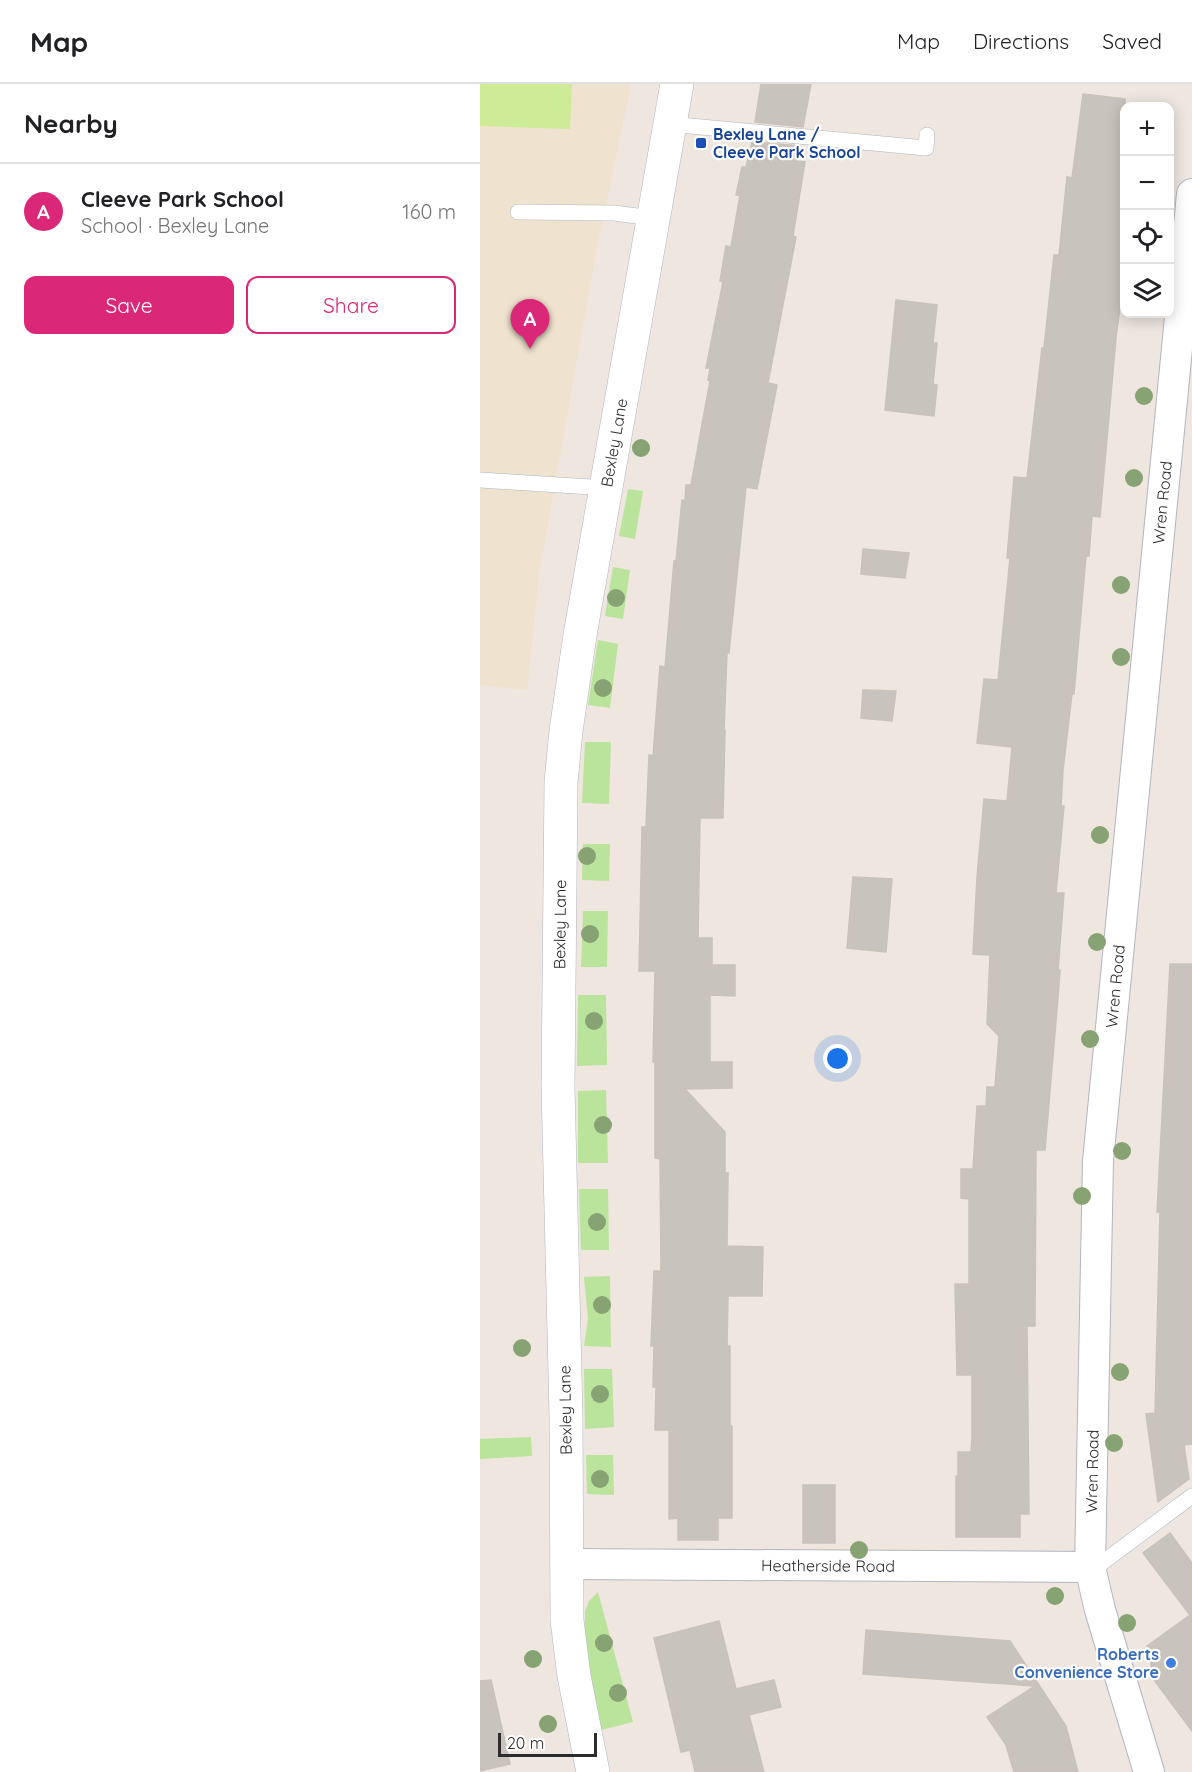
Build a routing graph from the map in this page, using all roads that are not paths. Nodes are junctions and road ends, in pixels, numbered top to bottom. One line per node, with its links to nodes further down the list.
1 (677, 84): 2 (street, Bexley Lane)
2 (669, 124): 3 (lane); 6 (street, Bexley Lane)
3 (927, 135)
4 (1192, 194): 11 (street, Wren Road)
5 (518, 212): 6 (lane)
6 (652, 218): 8 (street, Bexley Lane)
7 (480, 480): 8 (lane)
8 (607, 488): 10 (street, Bexley Lane)
9 (1192, 1496): 11 (lane)
10 (567, 1564): 11 (street, Heatherside Road); 12 (street, Bexley Lane)
11 (1090, 1569): 13 (street, Wren Road)
12 (593, 1772)
13 (1149, 1772)

